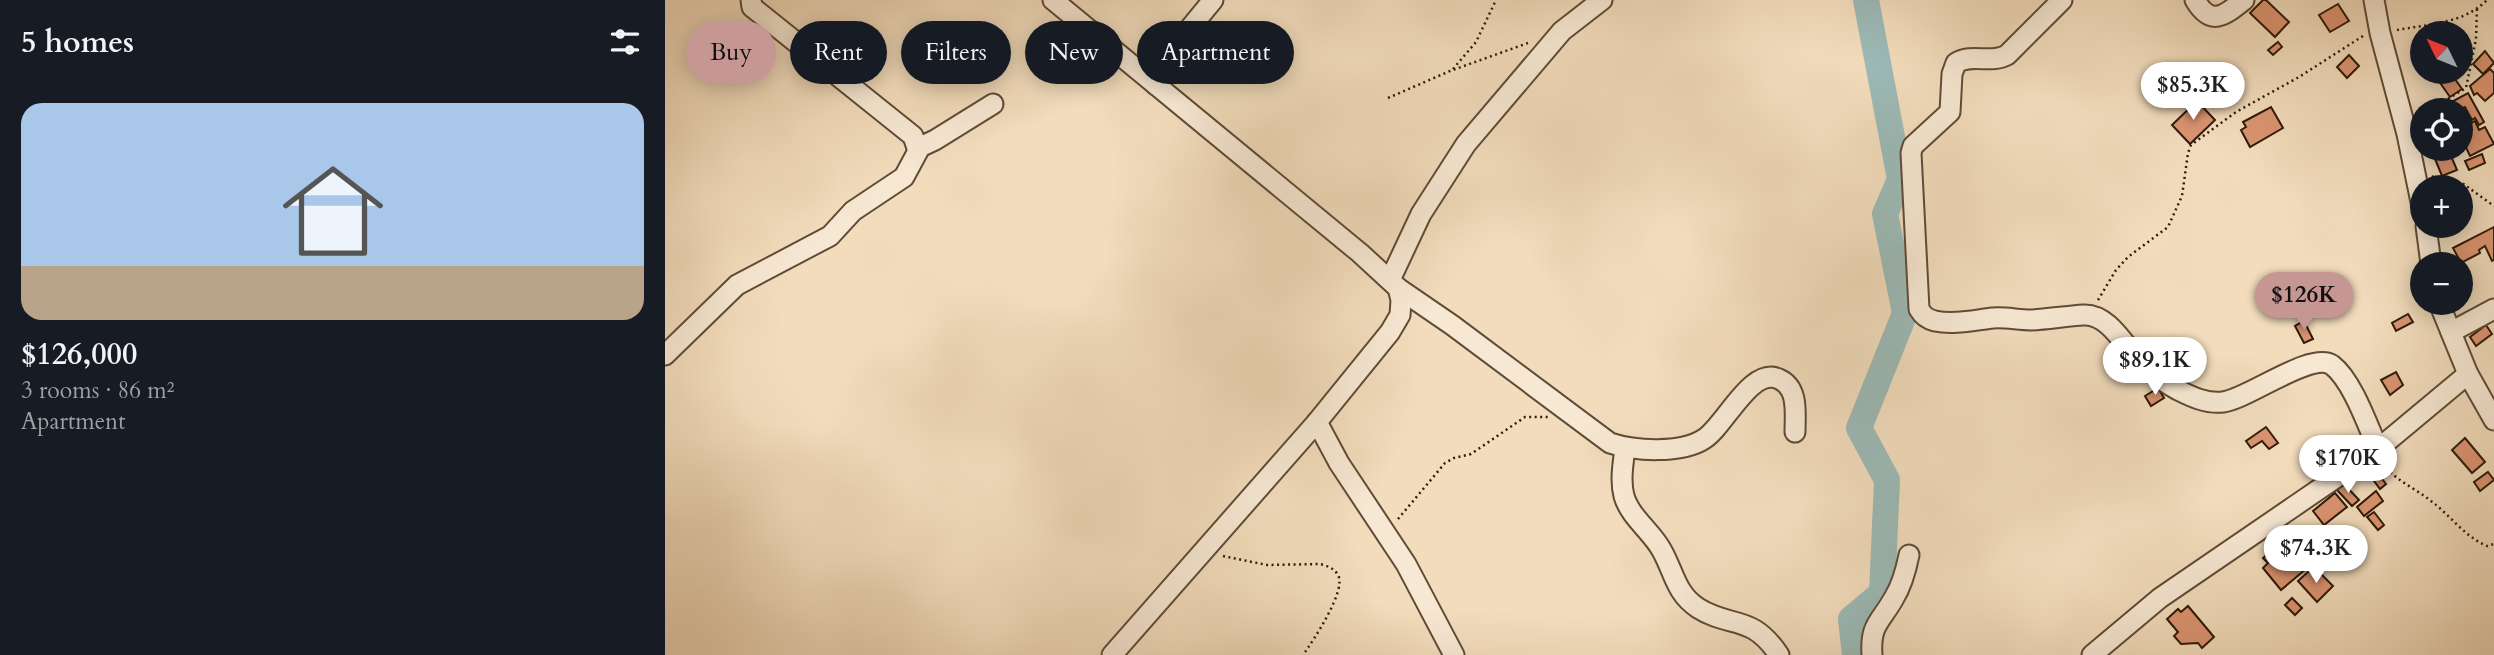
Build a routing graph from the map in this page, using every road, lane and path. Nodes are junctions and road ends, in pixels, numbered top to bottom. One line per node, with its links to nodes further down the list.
1 (751, 0): 19 (street)
2 (1053, 0): 15 (street)
3 (1213, 0): 15 (street)
4 (1496, 0): 14 (path)
5 (1602, 0): 23 (street)
6 (2062, 0): 26 (street)
7 (2195, 0): 8 (street)
8 (2243, 0)
9 (2374, 0): 12 (street)
10 (2487, 0): 11 (path)
11 (2477, 9): 12 (path); 17 (path)
12 (2379, 30): 20 (street); 26 (path)
13 (1536, 40): 14 (path)
14 (1450, 71): 16 (path)
15 (1156, 85): 23 (street)
16 (1388, 98)
17 (2449, 98)
18 (993, 104): 19 (street)
19 (918, 148): 28 (street)
20 (2414, 165): 21 (street); 22 (path)
21 (2416, 175)
22 (2494, 206)
23 (1394, 284): 30 (street); 32 (street)
24 (2494, 309): 27 (street)
25 (2444, 315): 27 (street)
26 (2097, 317): 35 (street)
27 (2451, 332): 29 (street)
28 (665, 355)
29 (2468, 374): 31 (street); 35 (street)
30 (1566, 412): 34 (street); 36 (path)
31 (2494, 420)
32 (1317, 422): 36 (street); 38 (street)
33 (1795, 432): 34 (street)
34 (1625, 448): 43 (street)
35 (2376, 450): 37 (path); 45 (street)
36 (1384, 529): 42 (street)
37 (2494, 544)
38 (1204, 551): 40 (street); 41 (path)
39 (1909, 555): 44 (street)
40 (1112, 655)
41 (1303, 655)
42 (1454, 655)
43 (1779, 655)
44 (1872, 655)
45 (2092, 655)

